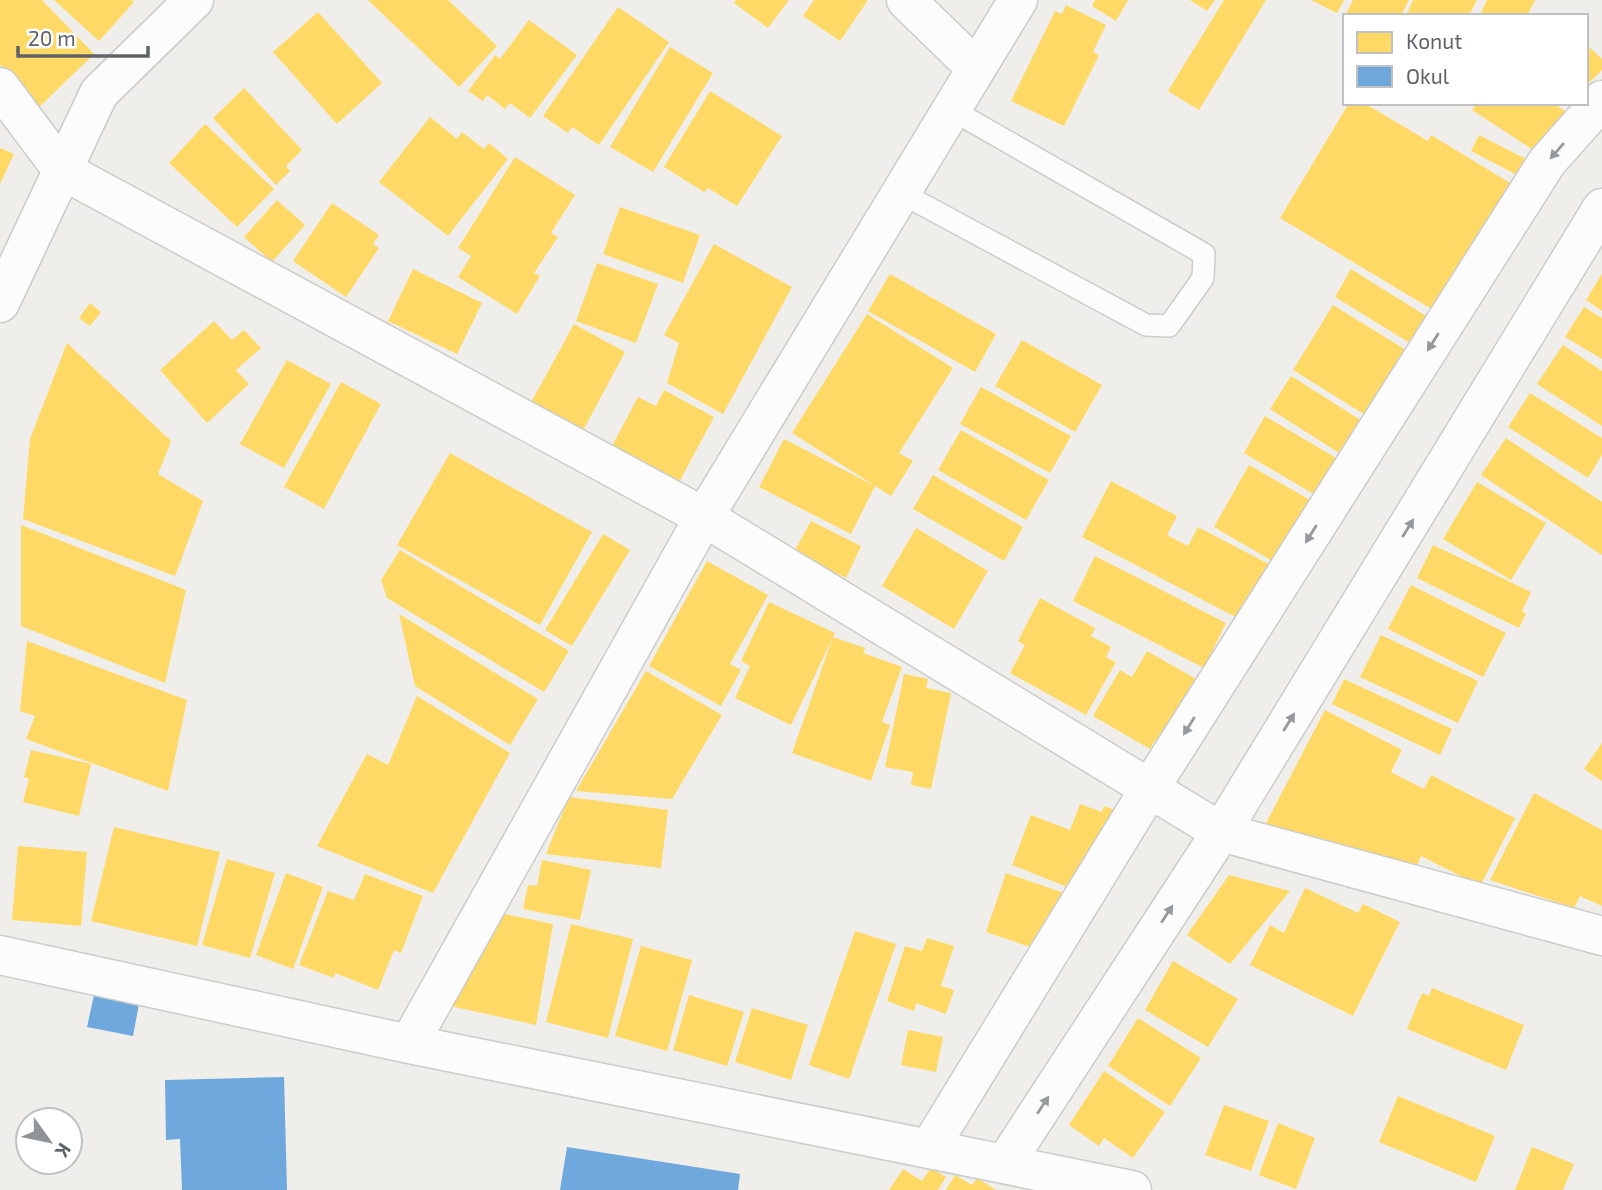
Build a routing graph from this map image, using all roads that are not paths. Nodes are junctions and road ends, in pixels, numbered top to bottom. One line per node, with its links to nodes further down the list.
1 (194, 0): 8 (street)
2 (906, 0): 4 (street)
3 (1018, 0): 4 (street)
4 (976, 68): 7 (street)
5 (0, 87): 8 (street)
6 (1602, 100): 13 (street, one-way to 13)
7 (952, 110): 9 (street); 9 (lane)
8 (62, 170): 11 (street); 12 (street)
9 (901, 193): 12 (street)
10 (1602, 208): 14 (street, one-way to 10)
11 (0, 303)
12 (705, 517): 13 (street); 17 (street)
13 (1150, 788): 14 (street); 18 (street)
14 (1221, 832): 15 (street); 19 (street, one-way to 14)
15 (1602, 936)
16 (0, 955): 17 (street)
17 (409, 1044): 18 (street)
18 (930, 1147): 19 (street)
19 (1006, 1162): 20 (street)
20 (1132, 1190)

